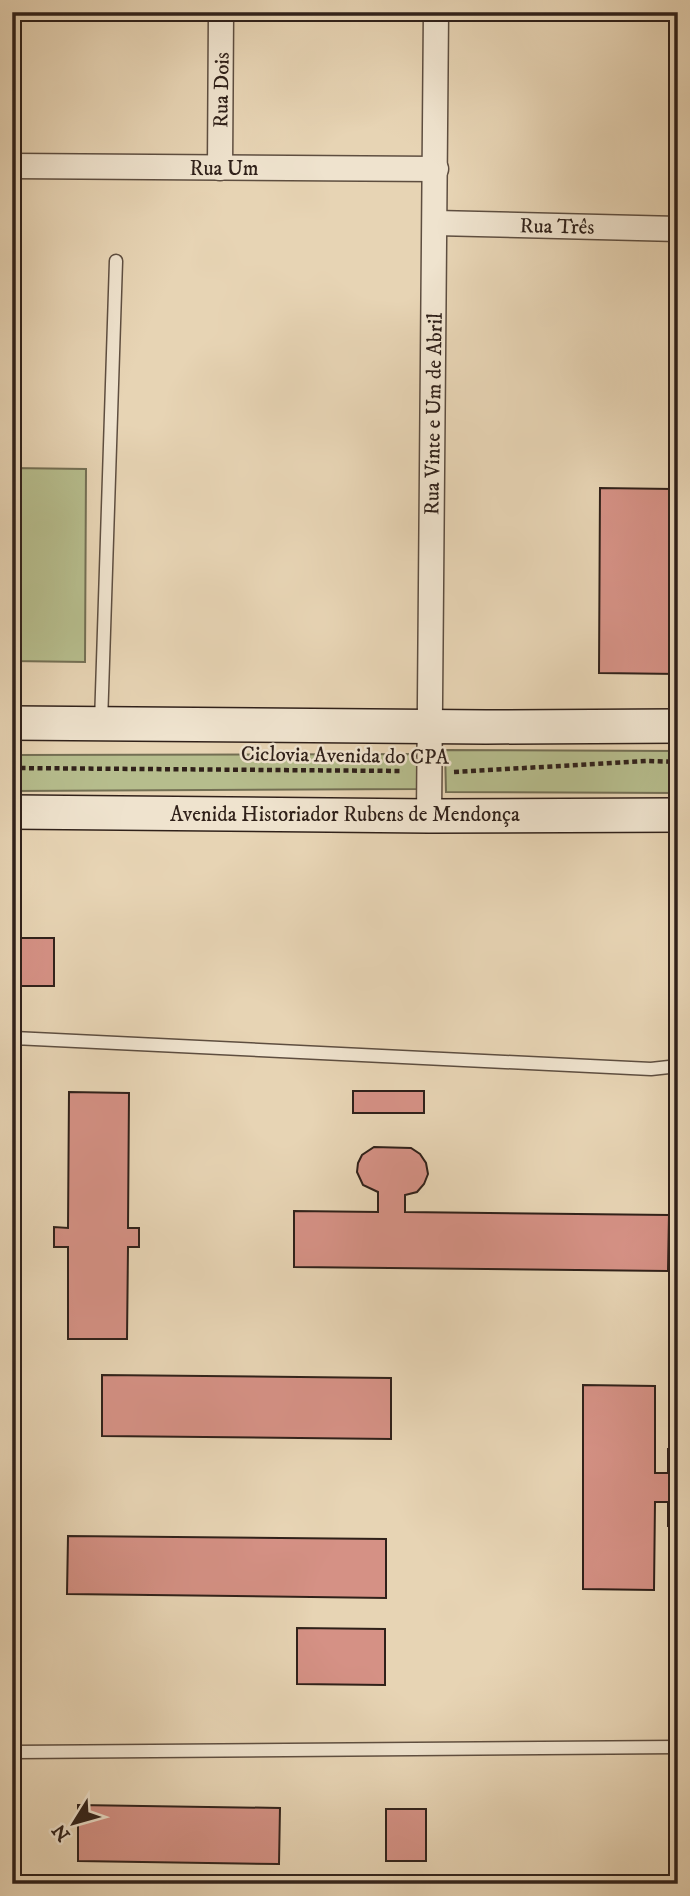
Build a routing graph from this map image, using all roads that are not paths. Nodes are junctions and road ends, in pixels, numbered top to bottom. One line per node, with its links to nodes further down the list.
1 (221, 12): 4 (street, Rua Dois)
2 (436, 12): 5 (street, Rua Vinte e Um de Abril)
3 (12, 166): 4 (street, Rua Um)
4 (220, 167): 5 (street, Rua Um)
5 (436, 169): 6 (street, Rua Vinte e Um de Abril)
6 (436, 223): 7 (street, Rua Três); 11 (street, Rua Vinte e Um de Abril)
7 (678, 229)
8 (116, 261): 10 (lane)
9 (12, 723): 10 (main road)
10 (101, 724): 11 (main road)
11 (429, 726): 12 (main road); 15 (street, Rua Vinte e Um de Abril)
12 (678, 726)
13 (12, 812): 15 (main road, Avenida Historiador Rubens de Mendonça)
14 (678, 815): 15 (main road, Avenida Historiador Rubens de Mendonça)
15 (429, 816)
16 (12, 991): 17 (lane)
17 (14, 1038): 18 (lane); 19 (lane)
18 (678, 1066)
19 (12, 1067)
20 (678, 1746): 21 (lane)
21 (12, 1749)

